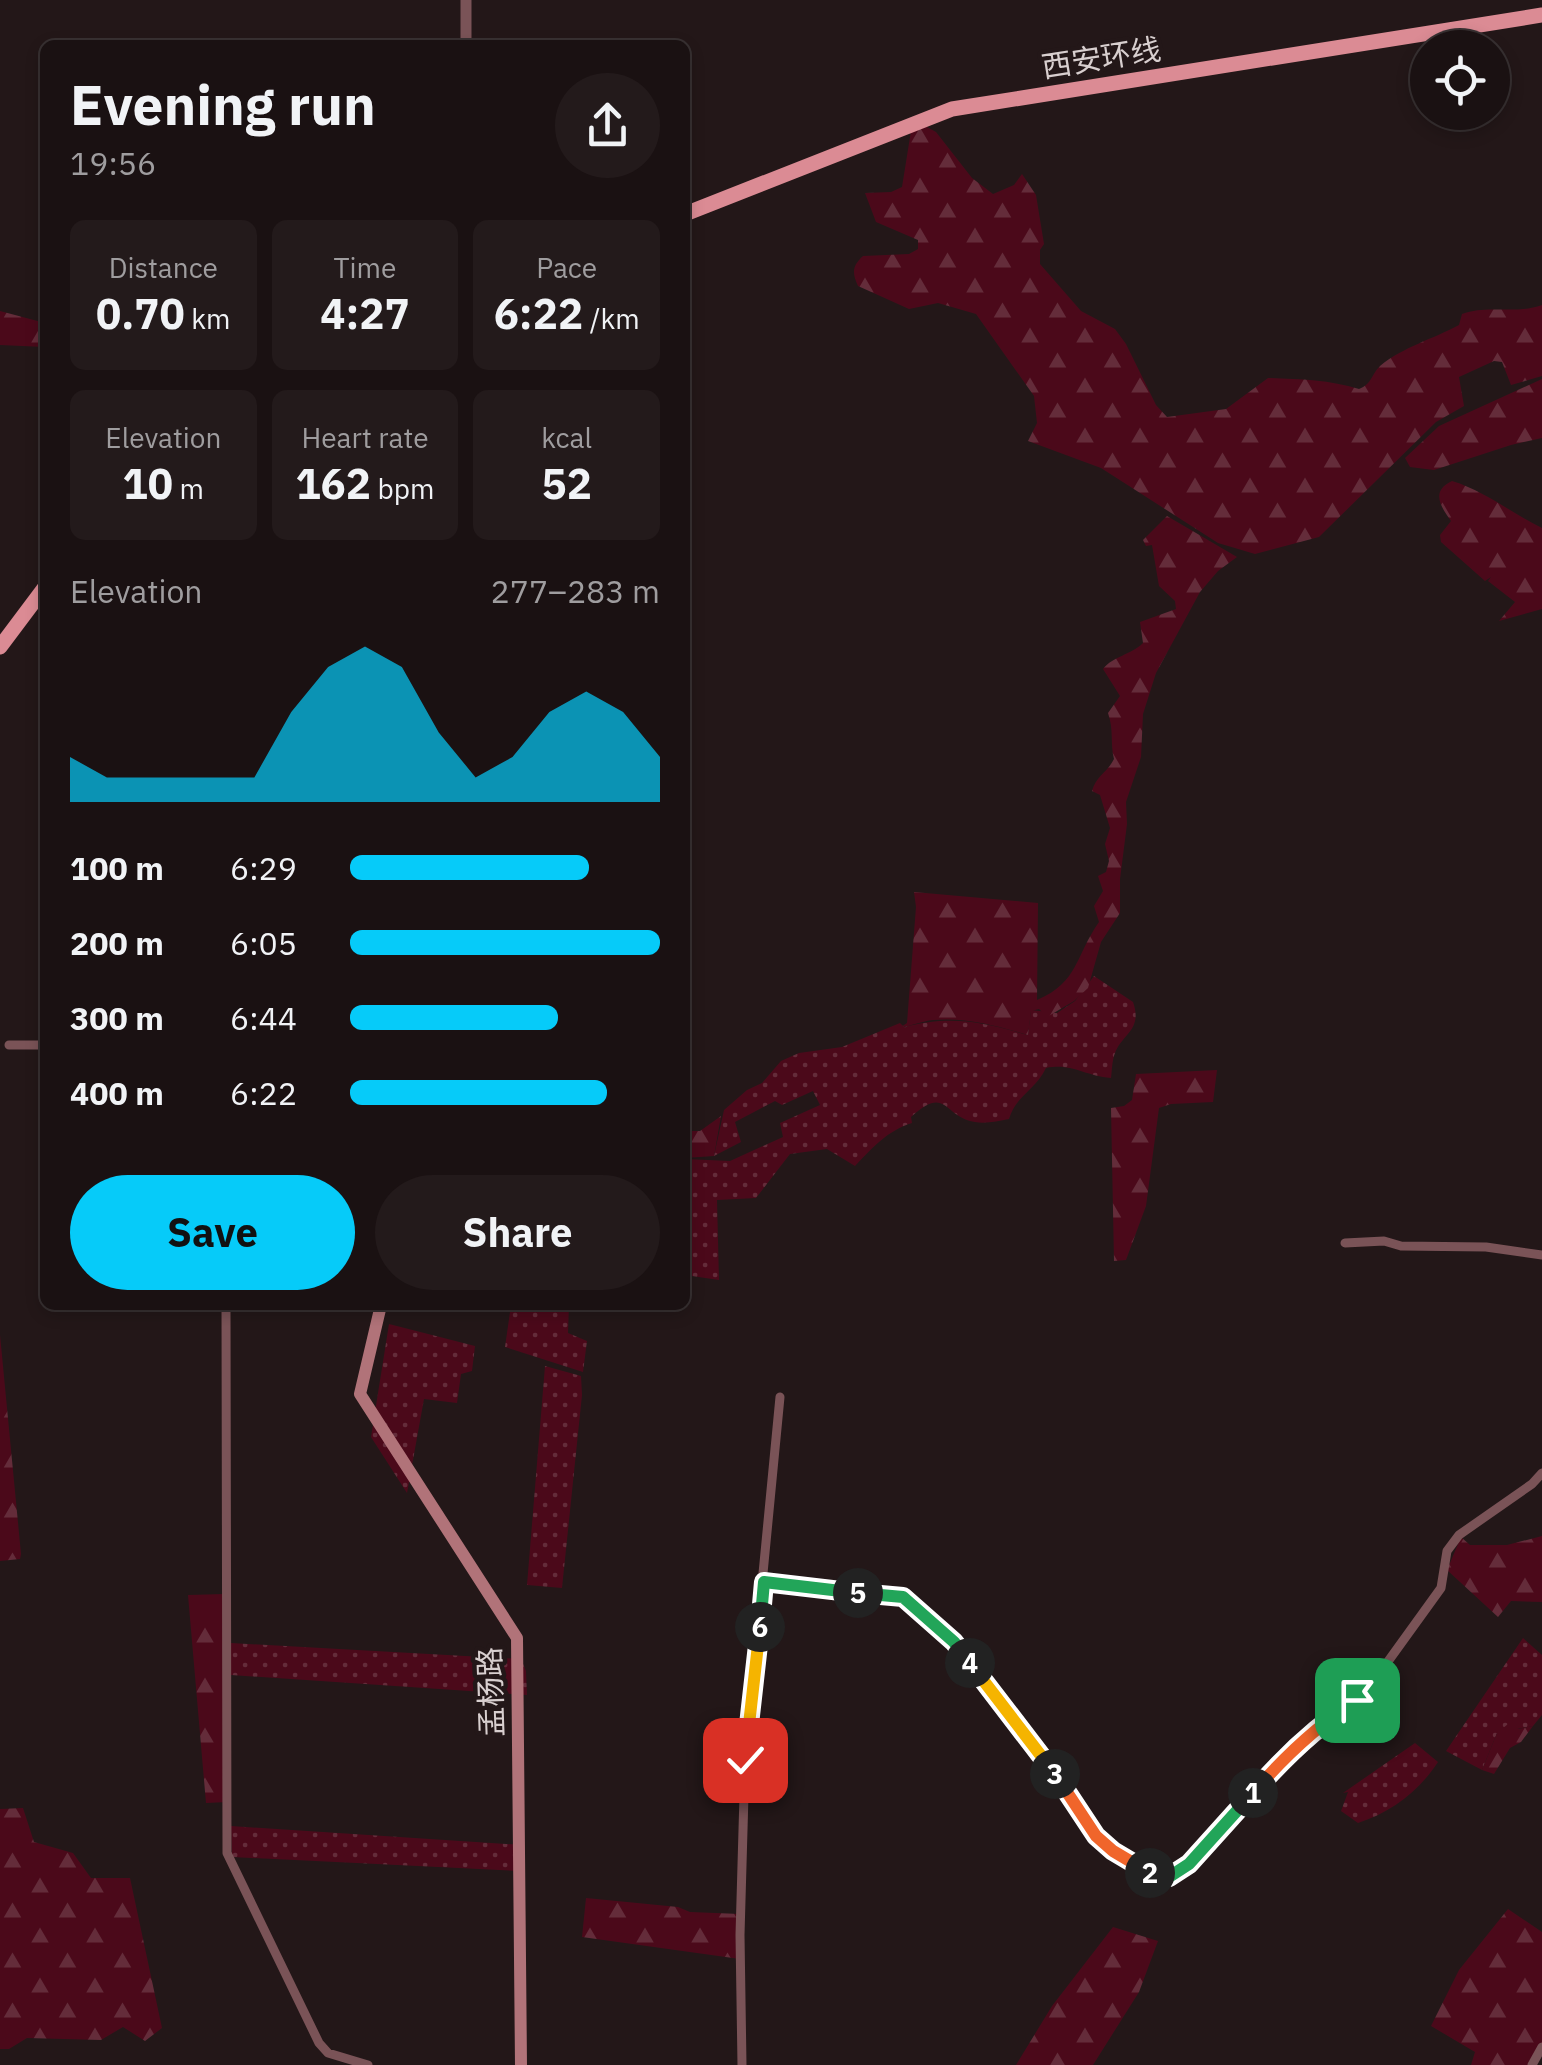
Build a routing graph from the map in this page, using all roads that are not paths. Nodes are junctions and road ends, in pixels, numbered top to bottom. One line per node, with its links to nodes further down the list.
1 (466, 0): 3 (street)
2 (1542, 15): 4 (main road, 西安环线)
3 (466, 40)
4 (690, 212)
5 (40, 594): 6 (main road)
6 (0, 647)
7 (9, 1045): 8 (street)
8 (40, 1045)
9 (1346, 1243): 10 (street)
10 (1542, 1255)
11 (226, 1310): 17 (street)
12 (380, 1310): 18 (main road, 孟杨路)
13 (780, 1397): 15 (street)
14 (1542, 1473): 15 (street)
15 (764, 1582): 19 (street)
16 (1542, 2047): 20 (street)
17 (368, 2065)
18 (521, 2065)
19 (742, 2065)
20 (1532, 2065)

